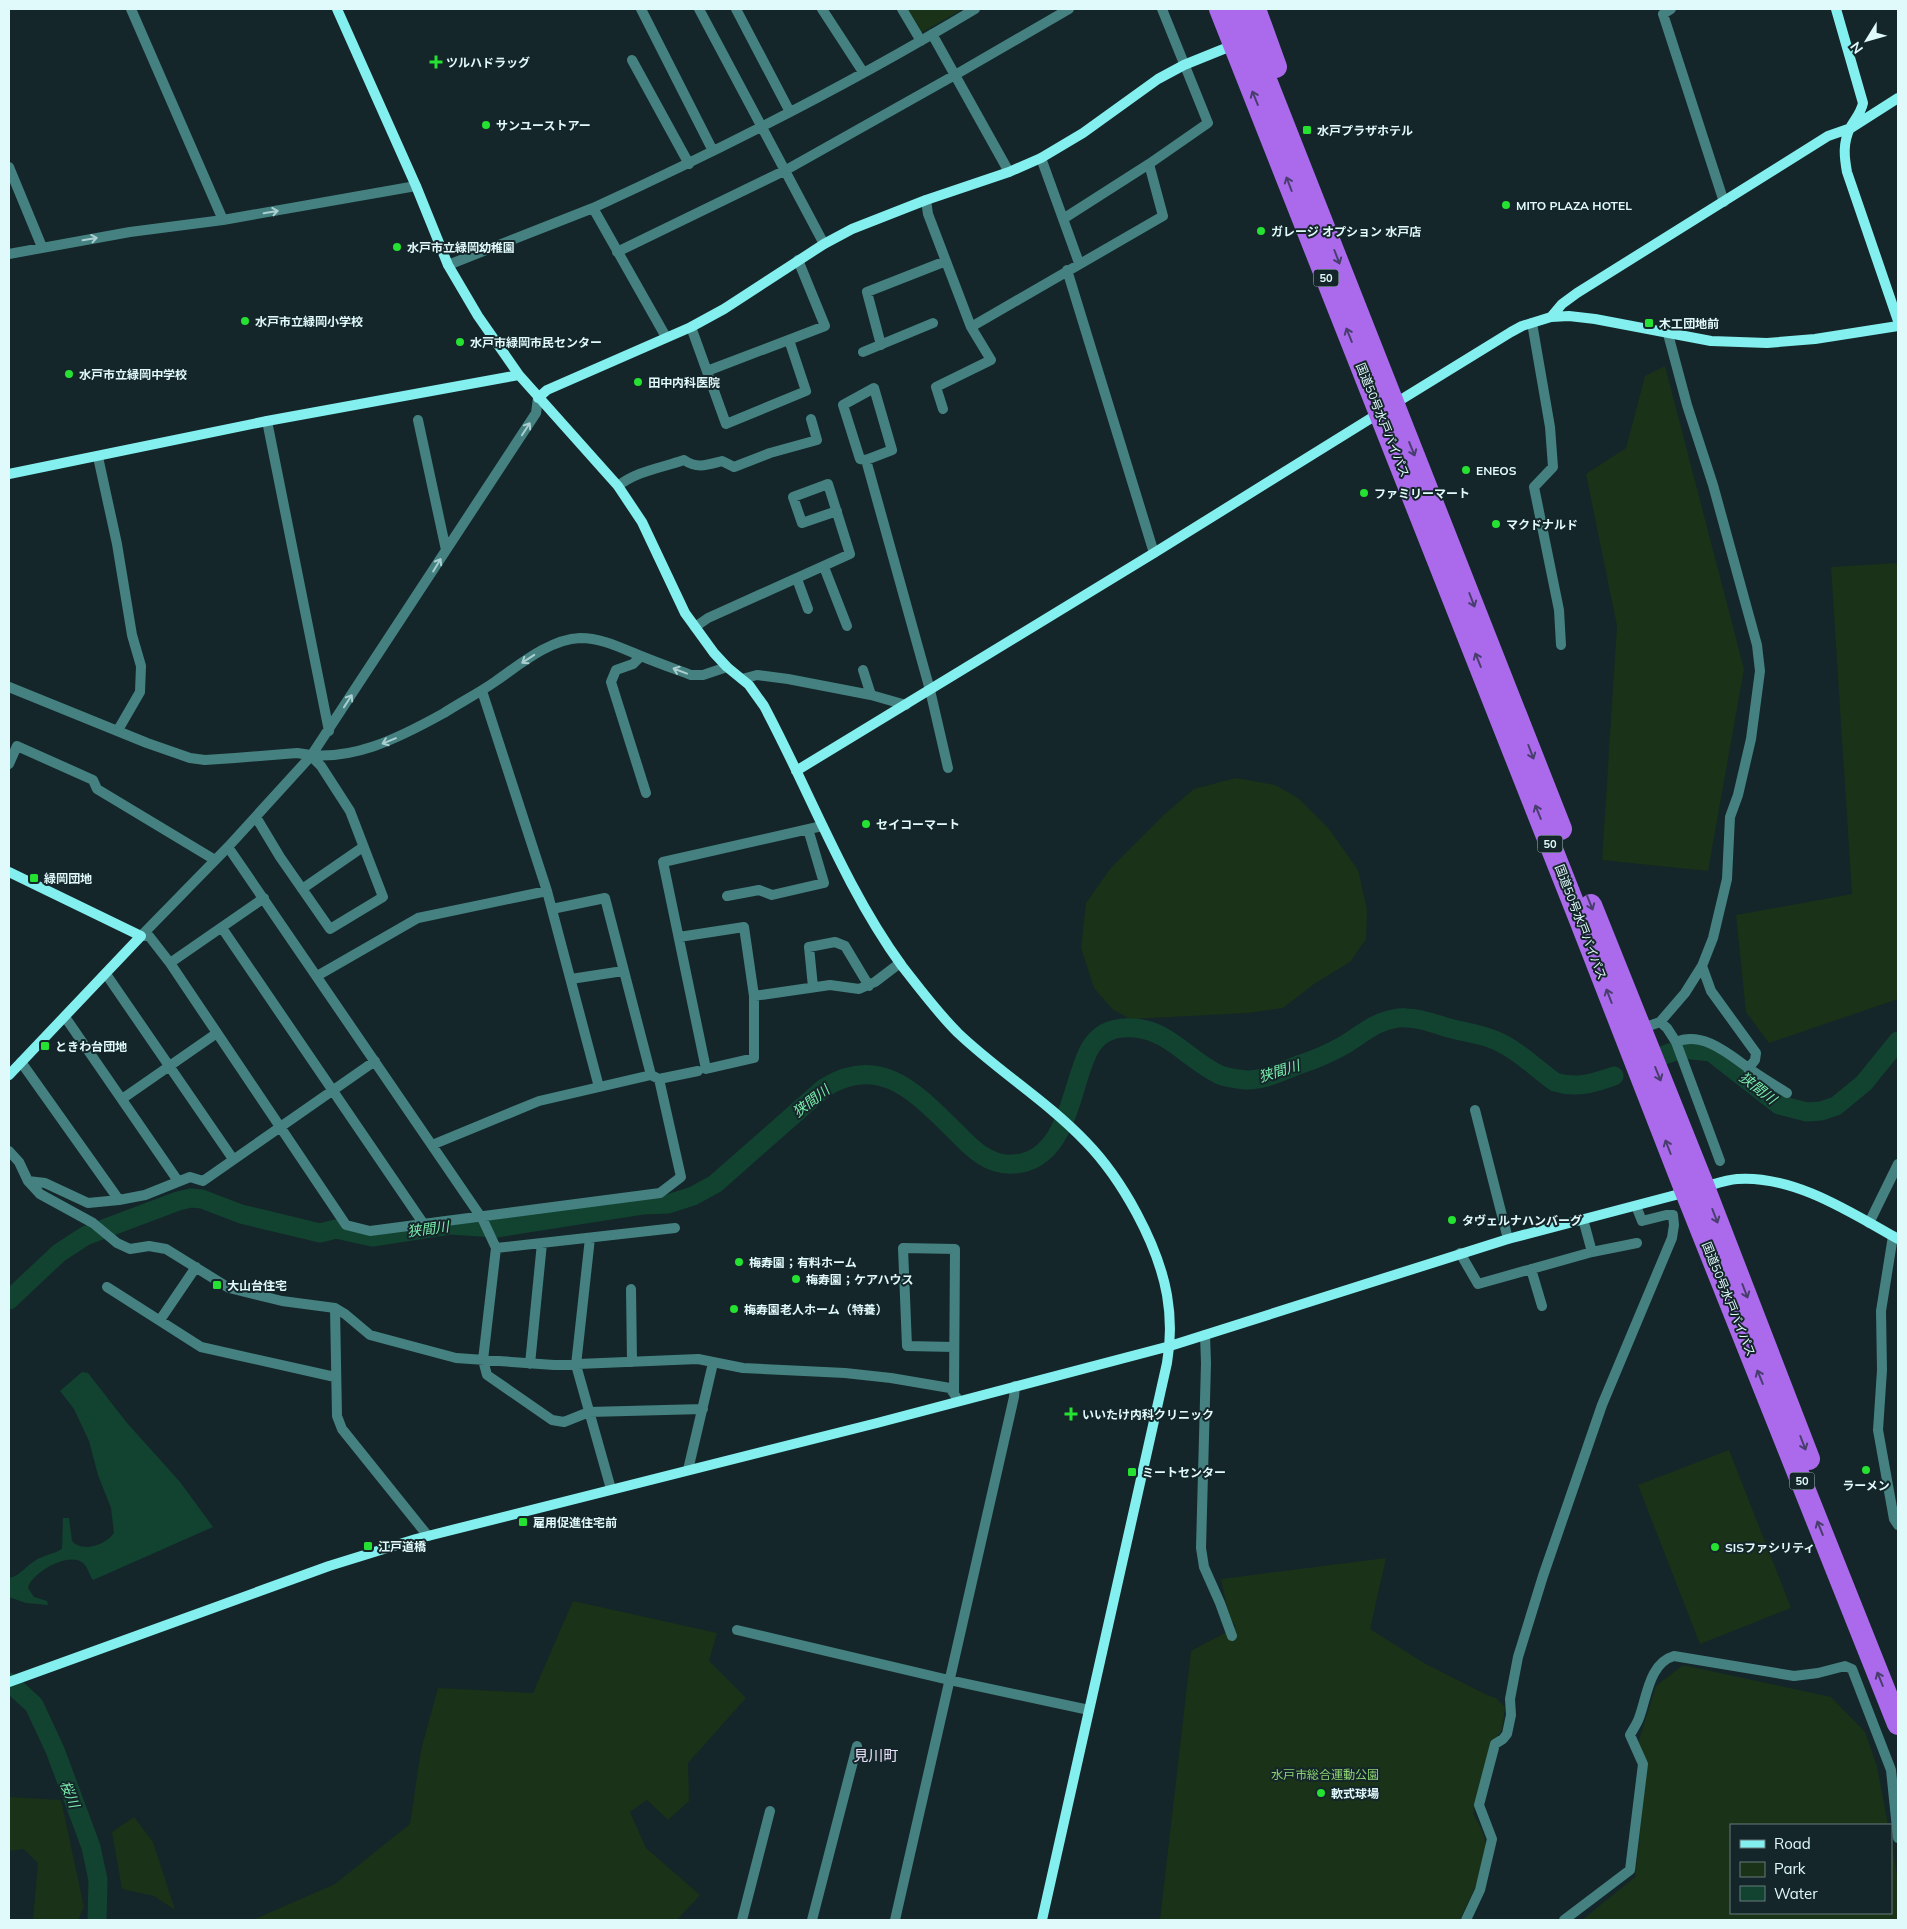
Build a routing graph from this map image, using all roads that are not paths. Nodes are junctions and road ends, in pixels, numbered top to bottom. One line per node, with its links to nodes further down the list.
1 (131, 9): 39 (street)
2 (337, 9): 34 (street)
3 (641, 9): 27 (street)
4 (699, 9): 25 (street)
5 (822, 9): 21 (street)
6 (902, 9): 18 (street)
7 (975, 9): 17 (street)
8 (1069, 9): 22 (street)
9 (1162, 9): 20 (street)
10 (1209, 9): 16 (highway)
11 (1220, 9): 16 (highway, 国道50号水戸バイパス / 50)
12 (1238, 9): 16 (highway, 国道50号水戸バイパス / 50)
13 (1671, 9): 36 (street)
14 (1836, 9): 26 (street)
15 (739, 10): 24 (street)
16 (1250, 28): 20 (street); 64 (highway, 国道50号水戸バイパス / 50, one-way to 16); 64 (highway, 国道50号水戸バイパス / 50, one-way to 64)
17 (932, 34): 18 (street); 22 (street)
18 (921, 41): 21 (street)
19 (632, 60): 29 (street)
20 (1184, 65): 28 (street); 30 (street)
21 (863, 72): 24 (street)
22 (955, 76): 32 (street); 33 (street)
23 (1898, 98): 26 (street)
24 (790, 112): 25 (street)
25 (762, 127): 27 (street); 32 (street)
26 (1850, 128): 36 (street); 50 (street)
27 (713, 151): 29 (street)
28 (1041, 158): 33 (street); 38 (street)
29 (689, 164): 37 (street)
30 (1149, 164): 38 (street); 46 (street)
31 (9, 167): 41 (street)
32 (786, 170): 40 (street); 42 (street)
33 (1009, 172): 35 (street)
34 (416, 186): 39 (street, one-way to 34); 47 (street)
35 (926, 200): 40 (street); 45 (street)
36 (1724, 202): 49 (street)
37 (593, 208): 42 (street); 47 (street)
38 (1063, 219): 46 (street)
39 (223, 220): 41 (street, one-way to 39)
40 (824, 244): 44 (street)
41 (42, 247): 43 (street)
42 (617, 252): 57 (street)
43 (9, 254)
44 (798, 260): 54 (street); 58 (street)
45 (946, 261): 55 (street); 59 (street)
46 (1079, 264): 48 (street)
47 (448, 265): 62 (street)
48 (1067, 270): 55 (street); 75 (street)
49 (1551, 317): 52 (street); 56 (street)
50 (1898, 321)
51 (933, 322): 59 (street)
52 (1532, 323): 64 (street); 81 (street)
53 (1898, 326): 56 (street)
54 (691, 327): 57 (street); 61 (street)
55 (971, 327): 65 (street)
56 (1668, 334): 115 (street)
57 (666, 337): 63 (street)
58 (789, 340): 61 (street); 61 (street)
59 (881, 345): 60 (street)
60 (863, 352)
61 (707, 371)
62 (519, 375): 63 (street); 68 (street)
63 (538, 398): 72 (street); 74 (street, one-way to 63)
64 (1387, 408): 75 (street); 124 (highway, 国道50号水戸バイパス / 50, one-way to 124); 147 (highway, 国道50号水戸バイパス / 50, one-way to 64)
65 (943, 409)
66 (811, 419): 72 (street)
67 (418, 420): 74 (street)
68 (267, 421): 69 (street); 92 (street)
69 (98, 457): 71 (street); 91 (street)
70 (866, 460): 70 (street); 87 (street)
71 (9, 474)
72 (618, 486): 80 (street)
73 (837, 511): 73 (street); 76 (street)
74 (446, 550): 92 (street, one-way to 74)
75 (1154, 553): 87 (street)
76 (824, 567): 77 (street); 79 (street)
77 (796, 579): 78 (street); 80 (street)
78 (808, 609)
79 (847, 626)
80 (695, 627): 83 (street)
81 (1562, 645)
82 (642, 656): 83 (street, one-way to 82); 88 (street, one-way to 88); 97 (street)
83 (727, 667): 85 (street)
84 (863, 670): 89 (street)
85 (742, 679): 89 (street); 96 (street)
86 (9, 687): 91 (street)
87 (930, 690): 90 (street); 95 (street)
88 (482, 691): 93 (street, one-way to 93); 106 (street)
89 (871, 695): 90 (street)
90 (906, 705): 96 (street)
91 (118, 730): 93 (street)
92 (329, 731): 93 (street)
93 (311, 756): 98 (street); 102 (street)
94 (9, 764): 103 (street)
95 (948, 768)
96 (796, 771): 99 (street)
97 (646, 793)
98 (256, 817): 101 (street); 105 (street)
99 (822, 826): 100 (street); 114 (street)
100 (808, 829): 107 (street); 112 (street)
101 (228, 847): 103 (street); 108 (street)
102 (363, 847): 105 (street); 105 (street)
103 (215, 860): 111 (street)
104 (9, 872): 111 (street)
105 (302, 889)
106 (547, 891): 109 (street); 118 (street)
107 (727, 896)
108 (264, 898): 110 (street); 118 (street)
109 (552, 909): 116 (street); 119 (street)
110 (222, 928): 113 (street); 135 (street)
111 (141, 936): 113 (street); 117 (street)
112 (679, 937): 122 (street); 122 (street)
113 (170, 963): 125 (street)
114 (900, 963): 120 (street); 171 (street)
115 (1702, 966): 124 (street); 130 (street)
116 (623, 971): 119 (street); 133 (street)
117 (106, 974): 123 (street); 129 (street)
118 (317, 976): 127 (street)
119 (571, 980): 134 (street)
120 (869, 986): 121 (street); 121 (street)
121 (813, 987): 122 (street)
122 (754, 996)
123 (65, 1017): 128 (street); 137 (street)
124 (1650, 1026): 126 (street); 147 (highway, 国道50号水戸バイパス / 50, one-way to 147)
125 (217, 1033): 129 (street); 139 (street)
126 (1676, 1042): 130 (street); 143 (street)
127 (374, 1061): 135 (street); 140 (street)
128 (22, 1062): 132 (street); 148 (street)
129 (169, 1067): 137 (street); 142 (street)
130 (1748, 1068): 136 (street)
131 (698, 1071): 133 (street)
132 (9, 1075)
133 (655, 1077): 134 (street); 150 (street)
134 (599, 1086): 140 (street)
135 (332, 1091): 139 (street); 153 (street)
136 (1787, 1093)
137 (122, 1099): 146 (street)
138 (1475, 1110): 157 (street)
139 (280, 1126): 142 (street); 153 (street)
140 (432, 1145): 150 (street)
141 (9, 1151): 145 (street)
142 (233, 1159): 146 (street)
143 (1720, 1160)
144 (1898, 1164): 152 (street)
145 (28, 1181): 148 (street); 163 (street)
146 (178, 1181): 148 (street)
147 (1695, 1190): 149 (street); 152 (street); 191 (highway, 国道50号水戸バイパス / 50, one-way to 191); 193 (highway, 国道50号水戸バイパス / 50, one-way to 147)
148 (119, 1200)
149 (1636, 1206): 151 (street); 201 (street)
150 (481, 1218): 153 (street); 160 (street)
151 (1583, 1219): 157 (street); 161 (street)
152 (1868, 1222): 155 (street)
153 (423, 1223)
154 (675, 1228): 156 (street)
155 (1896, 1237): 185 (street)
156 (590, 1238): 158 (street); 177 (street)
157 (1508, 1239): 162 (street)
158 (542, 1243): 160 (street); 176 (street)
159 (1637, 1243): 161 (street)
160 (494, 1244): 173 (street)
161 (1592, 1252): 164 (street)
162 (1460, 1253): 164 (street); 170 (street)
163 (196, 1267): 168 (street); 169 (street)
164 (1532, 1269): 167 (street)
165 (107, 1287): 169 (street)
166 (631, 1289): 174 (street)
167 (1542, 1306)
168 (334, 1308): 173 (street); 178 (street)
169 (160, 1320): 178 (street)
170 (1205, 1335): 171 (street); 188 (street)
171 (1170, 1346): 179 (street); 192 (street)
172 (954, 1347): 172 (street); 180 (street)
173 (484, 1360): 176 (street); 182 (street)
174 (632, 1362): 175 (street); 177 (street)
175 (713, 1363): 180 (street); 181 (street)
176 (530, 1364): 177 (street)
177 (576, 1365): 182 (street)
178 (335, 1377): 186 (street)
179 (1015, 1386): 180 (street); 189 (street)
180 (956, 1397): 183 (street)
181 (703, 1408): 182 (street); 183 (street)
182 (590, 1412): 184 (street)
183 (688, 1470): 184 (street)
184 (611, 1489): 186 (street)
185 (1898, 1525)
186 (428, 1536): 190 (street)
187 (737, 1630): 189 (street)
188 (1232, 1636)
189 (949, 1680): 192 (street); 199 (street)
190 (9, 1682)
191 (1898, 1683)
192 (1089, 1710): 200 (street)
193 (1898, 1724)
194 (857, 1746): 198 (street)
195 (770, 1811): 197 (street)
196 (1898, 1838): 202 (street)
197 (742, 1920)
198 (812, 1920)
199 (895, 1920)
200 (1042, 1920)
201 (1466, 1920)
202 (1564, 1920)

